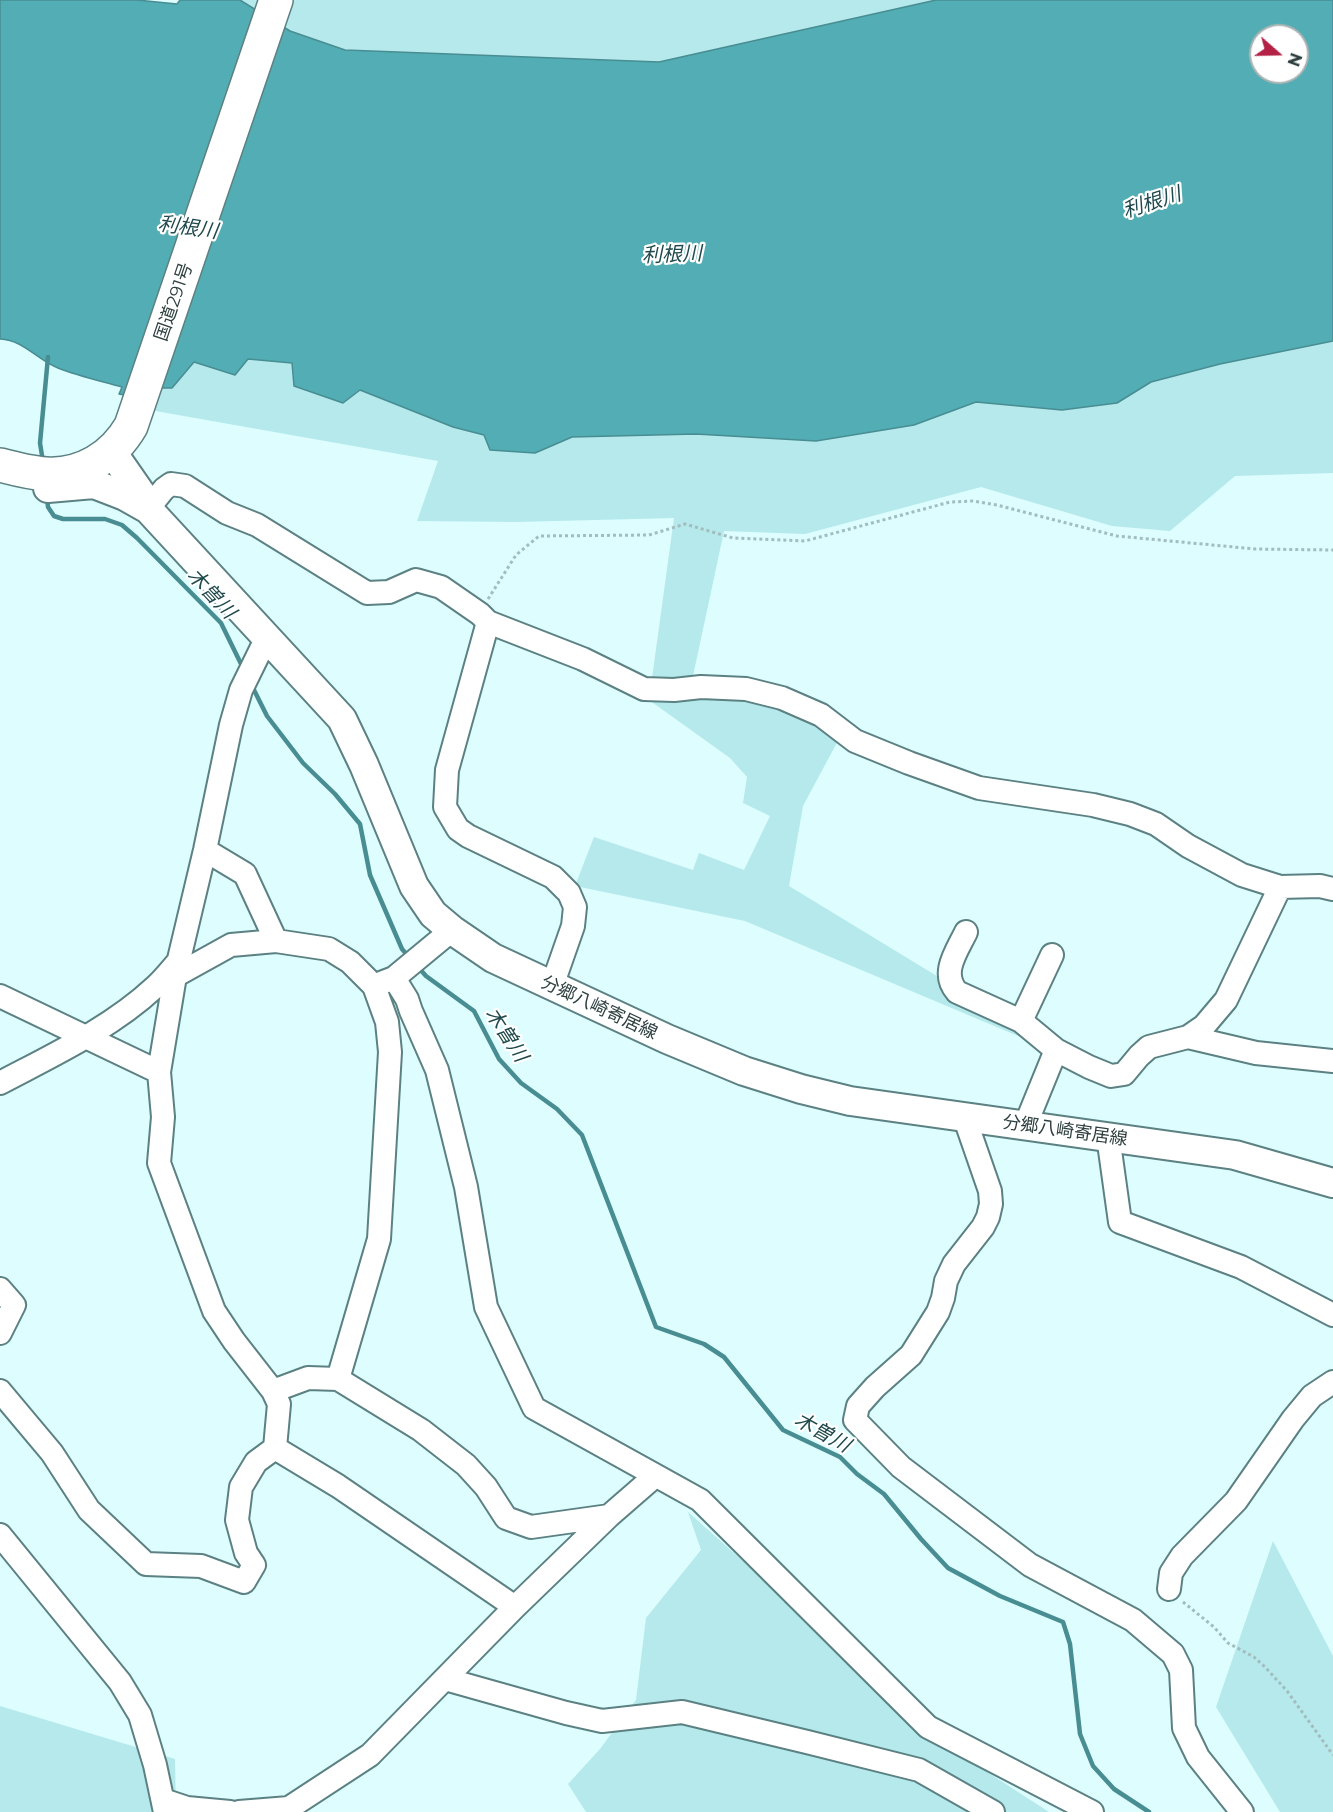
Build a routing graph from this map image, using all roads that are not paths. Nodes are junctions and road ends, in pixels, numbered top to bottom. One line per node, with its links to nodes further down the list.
1 (276, 0): 2 (highway, 国道291号)
2 (112, 452): 3 (highway, 国道291号); 4 (main road, 分郷八崎寄居線)
3 (32, 476): 4 (main road)
4 (147, 509): 5 (street); 6 (main road, 分郷八崎寄居線)
5 (484, 618): 8 (street); 16 (street)
6 (262, 647): 7 (street); 10 (main road, 分郷八崎寄居線)
7 (205, 850): 12 (street); 14 (street)
8 (1280, 887): 9 (street); 20 (street)
9 (1333, 889)
10 (452, 930): 15 (street); 16 (main road, 分郷八崎寄居線)
11 (966, 932): 18 (street)
12 (276, 941): 14 (street); 15 (street)
13 (1052, 956): 18 (street)
14 (177, 968): 19 (street); 23 (street)
15 (390, 978): 32 (street); 37 (street)
16 (552, 986): 25 (main road, 分郷八崎寄居線)
17 (0, 996): 19 (street)
18 (1021, 1021): 21 (street)
19 (86, 1037): 23 (street); 24 (street)
20 (1188, 1037): 21 (street); 22 (street)
21 (1056, 1050): 26 (street)
22 (1333, 1061)
23 (159, 1072): 35 (street)
24 (0, 1083)
25 (964, 1116): 26 (main road, 分郷八崎寄居線); 49 (street)
26 (1025, 1126): 27 (main road, 分郷八崎寄居線)
27 (1108, 1137): 28 (main road, 分郷八崎寄居線); 30 (street)
28 (1329, 1178)
29 (0, 1289): 31 (street)
30 (1333, 1315)
31 (0, 1333)
32 (338, 1379): 35 (street); 38 (street)
33 (1333, 1382): 40 (street)
34 (0, 1391): 36 (street)
35 (273, 1391): 36 (street)
36 (275, 1448): 41 (street)
37 (655, 1476): 38 (street); 48 (street)
38 (609, 1516): 41 (street)
39 (0, 1535): 43 (street)
40 (1169, 1589)
41 (515, 1607): 42 (street)
42 (445, 1679): 44 (street); 47 (street)
43 (164, 1806): 45 (street)
44 (290, 1810): 46 (street)
45 (230, 1812)
46 (239, 1812)
47 (993, 1812)
48 (1092, 1812)
49 (1242, 1812)

